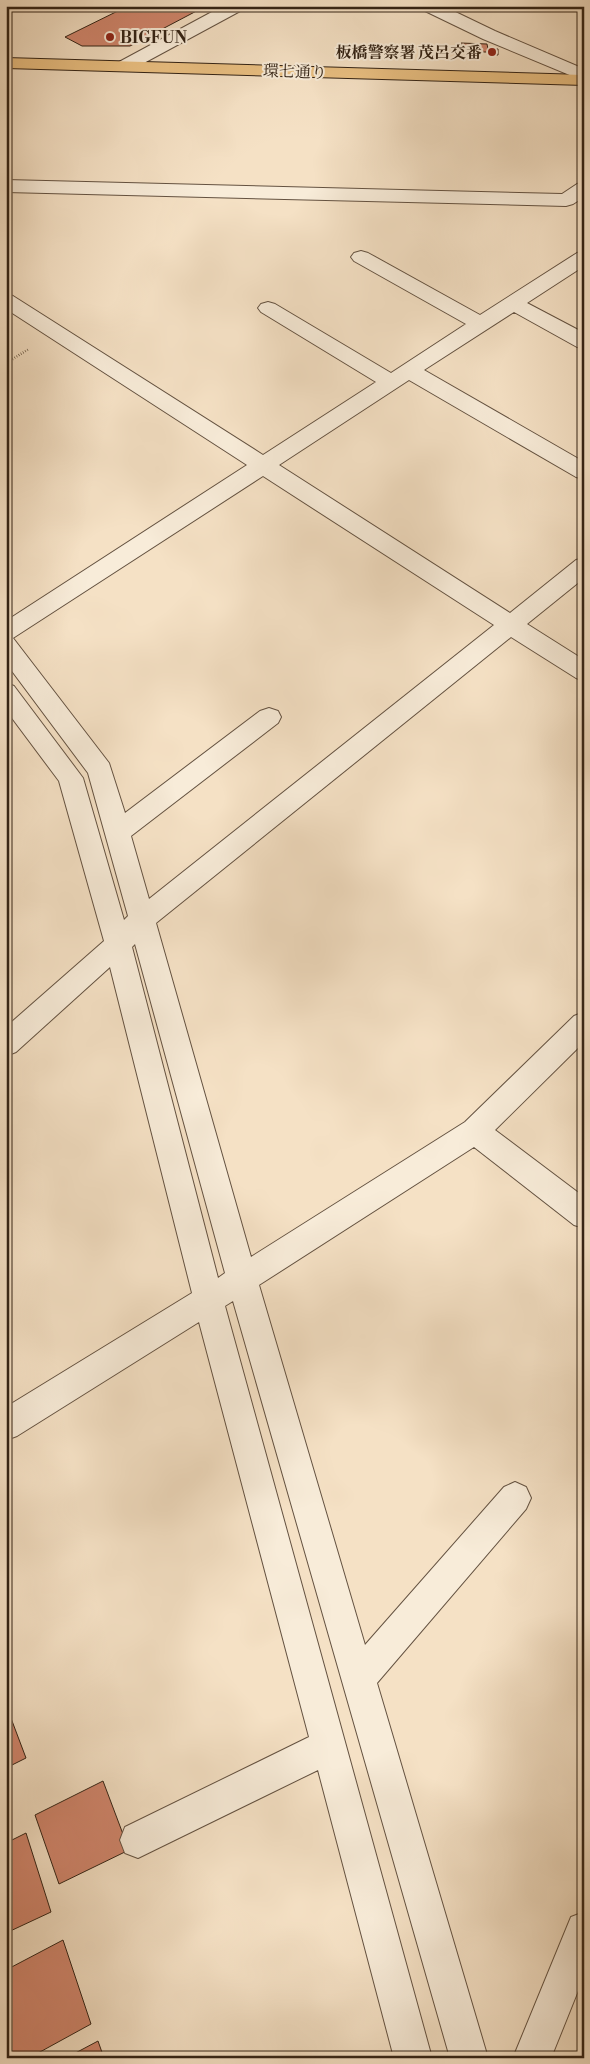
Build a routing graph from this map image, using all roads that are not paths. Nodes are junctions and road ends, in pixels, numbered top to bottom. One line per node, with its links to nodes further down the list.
1 (236, 6): 4 (street)
2 (429, 6): 5 (street)
3 (6, 63): 4 (main road, 環七通り)
4 (125, 66): 6 (main road, 環七通り)
5 (584, 76)
6 (584, 80)
7 (135, 84): 8 (main road, 環七通り)
8 (584, 95)
9 (6, 186): 11 (street)
10 (584, 188): 11 (street)
11 (566, 200): 12 (street)
12 (584, 210)
13 (361, 257): 18 (street)
14 (584, 257): 16 (street)
15 (6, 300): 22 (street)
16 (513, 303): 18 (street); 19 (street)
17 (268, 308): 21 (street)
18 (480, 324): 20 (street)
19 (584, 342)
20 (409, 370): 21 (street); 23 (street)
21 (391, 382): 22 (street)
22 (264, 466): 25 (street); 26 (street)
23 (584, 472)
24 (584, 566): 25 (street)
25 (511, 625): 28 (street); 32 (street)
26 (6, 632)
27 (6, 645): 31 (street)
28 (584, 672)
29 (6, 692): 33 (street)
30 (269, 718): 31 (street)
31 (118, 832): 32 (street)
32 (142, 919): 33 (street); 38 (street)
33 (118, 944): 35 (street); 39 (street)
34 (584, 1024): 36 (street)
35 (6, 1044)
36 (475, 1131): 37 (street); 38 (street)
37 (584, 1214)
38 (242, 1280): 39 (street); 42 (street)
39 (208, 1299): 40 (street); 43 (street)
40 (6, 1425)
41 (515, 1498): 42 (street)
42 (358, 1678): 47 (street)
43 (329, 1746): 44 (street); 46 (street)
44 (138, 1840)
45 (584, 1930): 48 (street)
46 (413, 2058)
47 (470, 2058)
48 (532, 2058)

